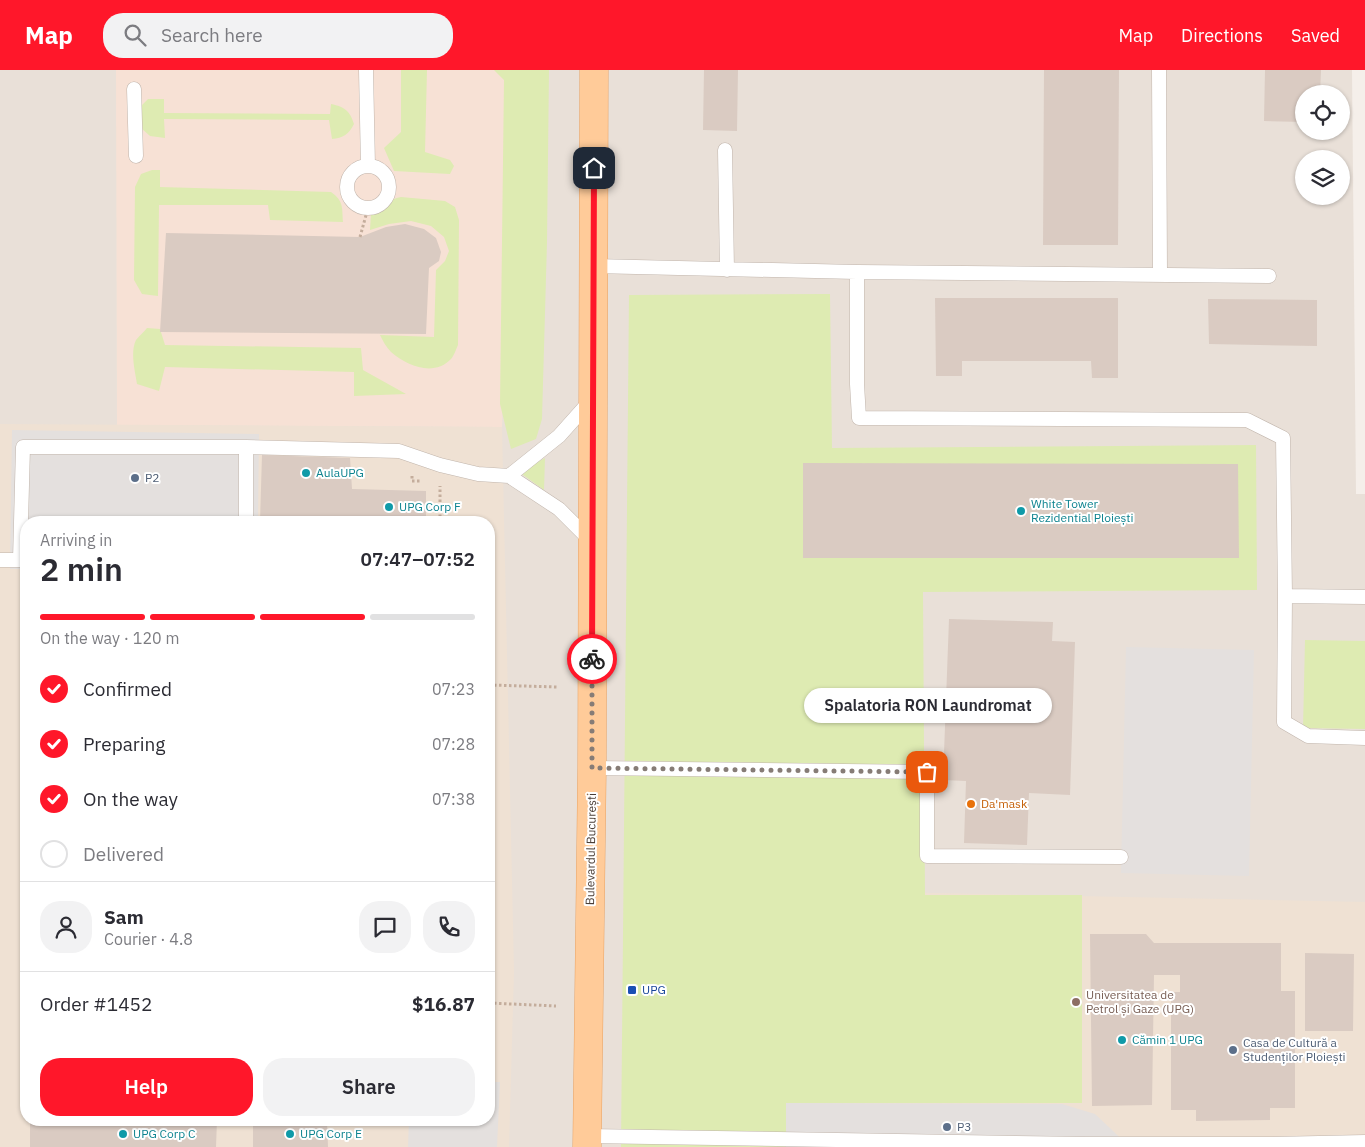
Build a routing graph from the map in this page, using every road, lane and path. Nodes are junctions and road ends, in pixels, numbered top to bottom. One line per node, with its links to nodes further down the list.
1 (366, 70): 7 (lane)
2 (594, 70): 10 (main road, Bulevardul București)
3 (1159, 70): 13 (lane)
4 (134, 90): 6 (lane)
5 (724, 150): 11 (lane)
6 (136, 156)
7 (368, 166): 8 (lane); 8 (lane)
8 (368, 208): 9 (path)
9 (360, 237)
10 (594, 266): 11 (lane); 15 (main road, Bulevardul București)
11 (727, 270): 12 (lane)
12 (857, 272): 13 (lane); 27 (lane)
13 (1160, 275): 14 (lane)
14 (1269, 276)
15 (592, 398): 18 (lane); 24 (main road, Bulevardul București)
16 (246, 447): 17 (lane); 21 (lane); 22 (lane)
17 (412, 455): 18 (lane); 19 (path)
18 (509, 476): 24 (lane)
19 (421, 481)
20 (440, 482): 23 (path)
21 (23, 516)
22 (246, 516)
23 (440, 516)
24 (592, 542): 32 (main road, Bulevardul București)
25 (0, 560): 26 (lane)
26 (20, 560)
27 (1285, 596): 28 (lane); 31 (lane)
28 (1365, 597)
29 (495, 685): 30 (path)
30 (557, 686)
31 (1365, 738)
32 (592, 768): 33 (lane); 36 (main road, Bulevardul București)
33 (1121, 857)
34 (495, 1003): 35 (path)
35 (556, 1006)
36 (587, 1142): 37 (lane)
37 (1365, 1142)

